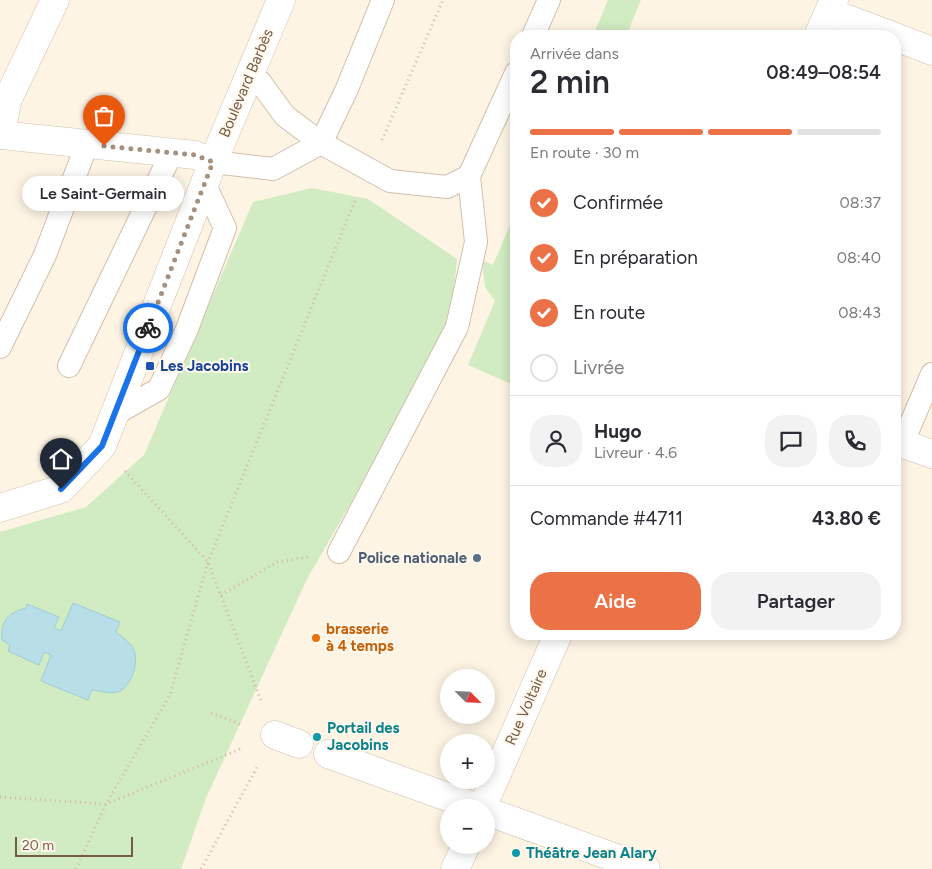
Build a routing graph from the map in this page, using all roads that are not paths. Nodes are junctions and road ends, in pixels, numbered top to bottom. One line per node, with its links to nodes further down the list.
1 (55, 0): 12 (street)
2 (281, 0): 10 (street, Boulevard Barbès)
3 (383, 0): 13 (lane)
4 (549, 0): 6 (lane)
5 (827, 16): 7 (street)
6 (536, 30)
7 (872, 30)
8 (901, 40): 9 (street)
9 (932, 51)
10 (249, 77): 13 (lane); 16 (street, Boulevard Barbès)
11 (510, 85): 17 (lane)
12 (0, 135): 14 (street)
13 (321, 143): 16 (lane); 17 (lane)
14 (86, 144): 15 (street); 18 (lane)
15 (172, 152): 16 (street); 19 (lane)
16 (209, 173): 21 (street, Boulevard Barbès); 21 (lane)
17 (468, 176): 26 (lane)
18 (0, 347)
19 (69, 366)
20 (932, 374): 22 (lane)
21 (115, 414): 25 (street, Boulevard Barbès)
22 (901, 436)
23 (901, 443): 24 (street)
24 (932, 454)
25 (0, 508)
26 (339, 552)
27 (555, 640): 30 (street, Rue Voltaire)
28 (328, 754): 29 (street)
29 (453, 799)
30 (486, 799)
31 (495, 814): 34 (street)
32 (462, 854): 33 (street)
33 (456, 869)
34 (646, 869)

